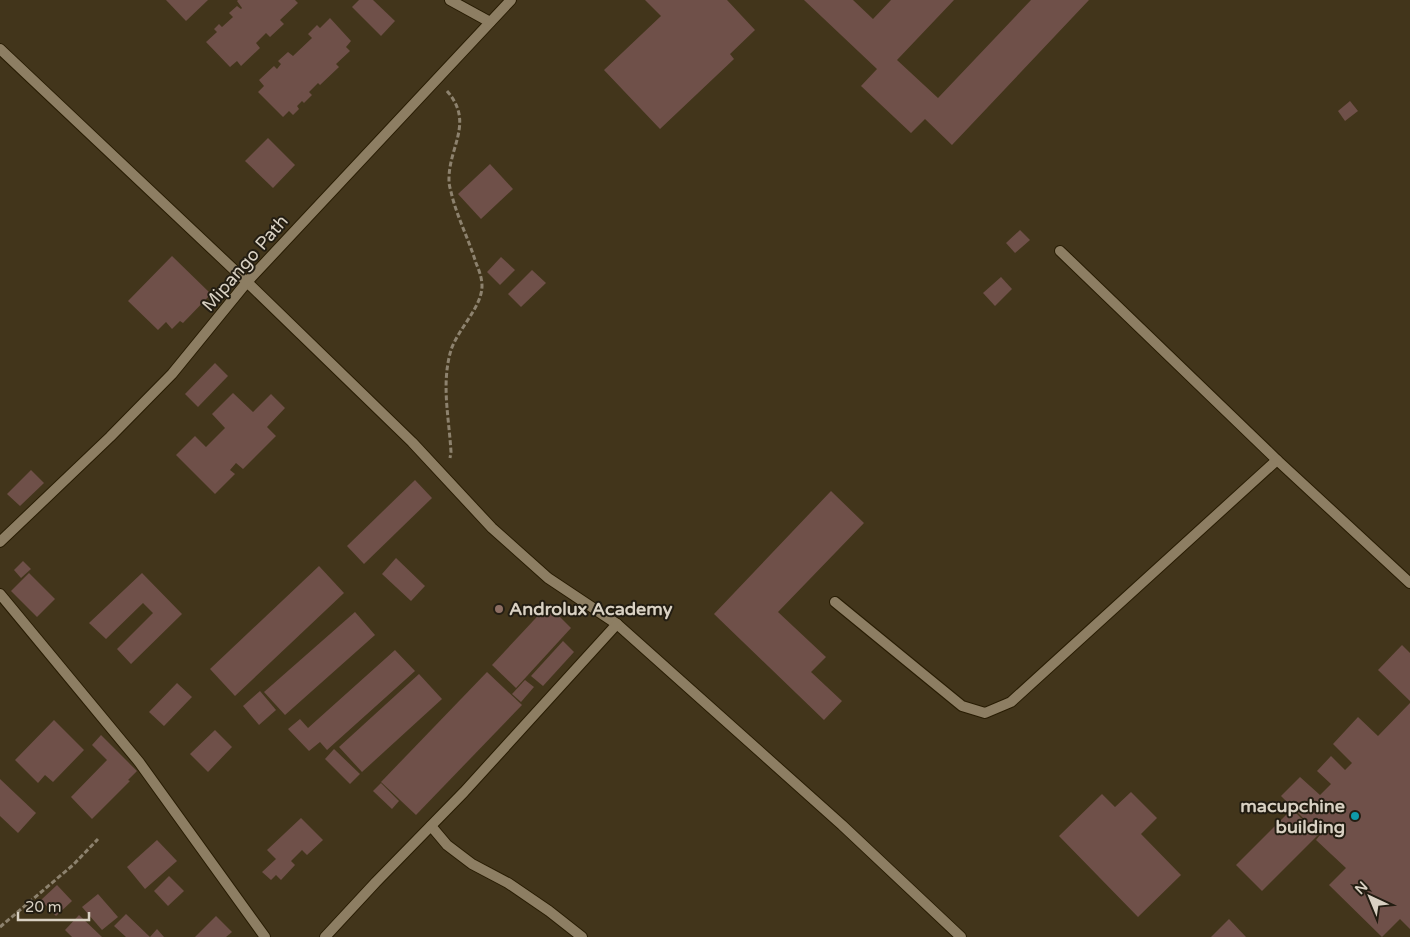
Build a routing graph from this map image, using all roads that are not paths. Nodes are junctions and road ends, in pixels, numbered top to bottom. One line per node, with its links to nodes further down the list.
1 (450, 0): 3 (street)
2 (511, 0): 3 (street, Mipango Path)
3 (490, 22): 6 (street, Mipango Path)
4 (0, 49): 6 (street)
5 (1060, 251): 7 (street)
6 (247, 282): 8 (street, Mipango Path); 12 (street)
7 (1278, 460): 9 (street); 11 (street)
8 (0, 542)
9 (1410, 583)
10 (0, 594): 14 (street)
11 (835, 602)
12 (617, 624): 13 (street); 17 (street)
13 (431, 826): 15 (street); 16 (street)
14 (265, 937)
15 (325, 937)
16 (582, 937)
17 (961, 937)

